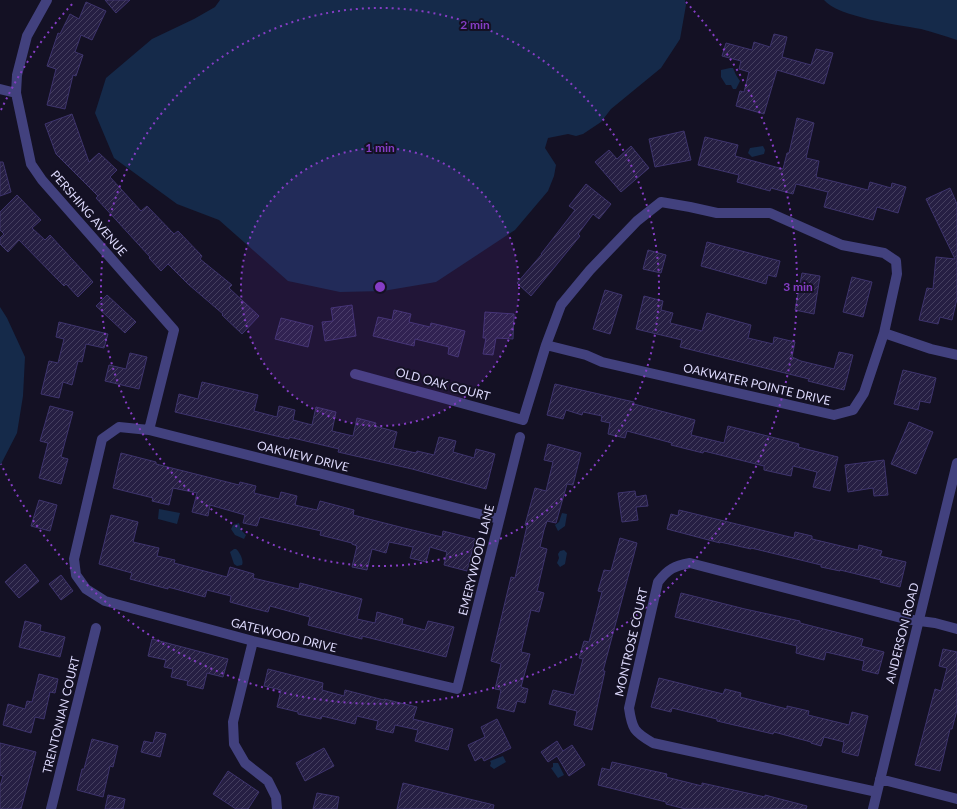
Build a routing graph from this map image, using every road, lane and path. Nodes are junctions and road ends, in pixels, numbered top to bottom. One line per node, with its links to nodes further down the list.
1 (47, 0): 3 (street, PERSHING AVENUE)
2 (0, 90): 3 (street)
3 (16, 93): 8 (street, PERSHING AVENUE)
4 (884, 333): 5 (street, OAKWATER POINTE DRIVE); 5 (street); 6 (street)
5 (546, 345): 7 (street, OLD OAK COURT)
6 (957, 355)
7 (355, 374)
8 (149, 430): 11 (street, OAKVIEW DRIVE); 12 (street, OAKVIEW DRIVE)
9 (520, 437): 11 (street, EMERYWOOD LANE)
10 (957, 463): 13 (street, ANDERSON ROAD)
11 (499, 519): 17 (street, EMERYWOOD LANE)
12 (105, 602): 16 (street, GATEWOOD DRIVE)
13 (919, 621): 15 (street, MONTROSE COURT); 18 (street, ANDERSON ROAD); 19 (street, MONTROSE COURT)
14 (96, 628): 21 (street, TRENTONIAN COURT)
15 (957, 628)
16 (253, 642): 17 (street, GATEWOOD DRIVE); 22 (street)
17 (457, 689)
18 (880, 780): 19 (street, ANDERSON ROAD); 20 (street)
19 (877, 792): 23 (street, ANDERSON ROAD)
20 (957, 799)
21 (51, 809)
22 (277, 809)
23 (873, 809)

